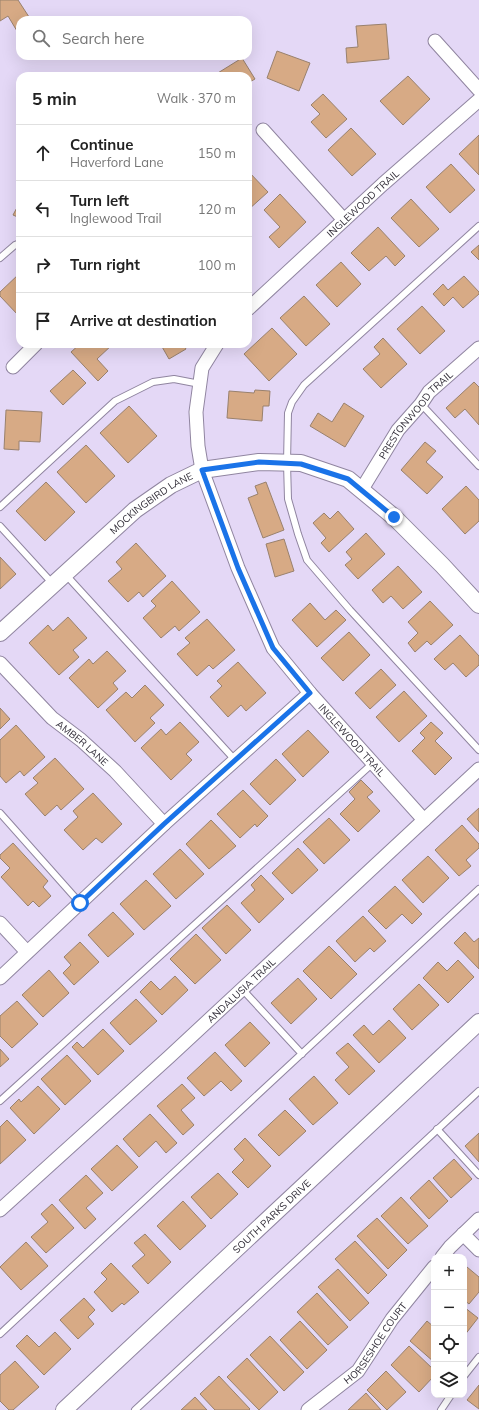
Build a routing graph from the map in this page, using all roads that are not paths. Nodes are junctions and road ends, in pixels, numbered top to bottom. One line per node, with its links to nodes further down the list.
1 (435, 41): 2 (street)
2 (479, 90)
3 (479, 100): 5 (street, INGLEWOOD TRAIL)
4 (263, 130): 5 (street)
5 (344, 220): 9 (street, INGLEWOOD TRAIL)
6 (479, 226): 16 (lane)
7 (16, 245): 8 (lane)
8 (0, 258)
9 (252, 305)
10 (32, 348): 13 (street)
11 (214, 348): 14 (street, INGLEWOOD TRAIL)
12 (479, 348): 15 (street, PRESTONWOOD TRAIL)
13 (13, 367)
14 (200, 384): 18 (street, INGLEWOOD TRAIL); 20 (lane)
15 (421, 404): 17 (lane); 19 (street, PRESTONWOOD TRAIL)
16 (287, 463): 18 (street, MOCKINGBIRD LANE); 19 (street, MOCKINGBIRD LANE); 28 (lane)
17 (479, 466)
18 (202, 470): 22 (street, MOCKINGBIRD LANE); 27 (street, INGLEWOOD TRAIL)
19 (362, 489): 24 (street, MOCKINGBIRD LANE)
20 (0, 507)
21 (0, 526): 23 (lane)
22 (65, 574): 23 (street, MOCKINGBIRD LANE); 29 (lane)
23 (53, 584): 25 (street, MOCKINGBIRD LANE)
24 (479, 605)
25 (0, 633)
26 (0, 663): 34 (street, AMBER LANE)
27 (310, 693): 29 (street); 30 (street, INGLEWOOD TRAIL)
28 (479, 750)
29 (235, 760): 34 (street)
30 (373, 763): 33 (street, INGLEWOOD TRAIL); 44 (lane)
31 (479, 769): 33 (street, ANDALUSIA TRAIL)
32 (0, 813): 36 (lane)
33 (424, 820): 40 (street, ANDALUSIA TRAIL)
34 (164, 824): 36 (street)
35 (479, 889): 42 (lane)
36 (80, 903): 38 (street)
37 (0, 923): 38 (street)
38 (27, 952): 39 (street)
39 (0, 978)
40 (242, 989): 42 (lane); 47 (street, ANDALUSIA TRAIL)
41 (479, 1022): 57 (street, SOUTH PARKS DRIVE)
42 (302, 1054): 53 (lane)
43 (479, 1091): 45 (lane)
44 (0, 1101)
45 (437, 1130): 46 (lane); 58 (lane)
46 (479, 1175)
47 (0, 1210)
48 (479, 1219): 49 (street)
49 (463, 1234): 50 (street); 51 (street)
50 (479, 1250)
51 (444, 1254)
52 (431, 1272): 59 (street, HORSESHOE COURT)
53 (0, 1334)
54 (479, 1357): 55 (lane)
55 (467, 1372)
56 (449, 1398): 60 (lane)
57 (64, 1410)
58 (135, 1410)
59 (308, 1410)
60 (441, 1410)

